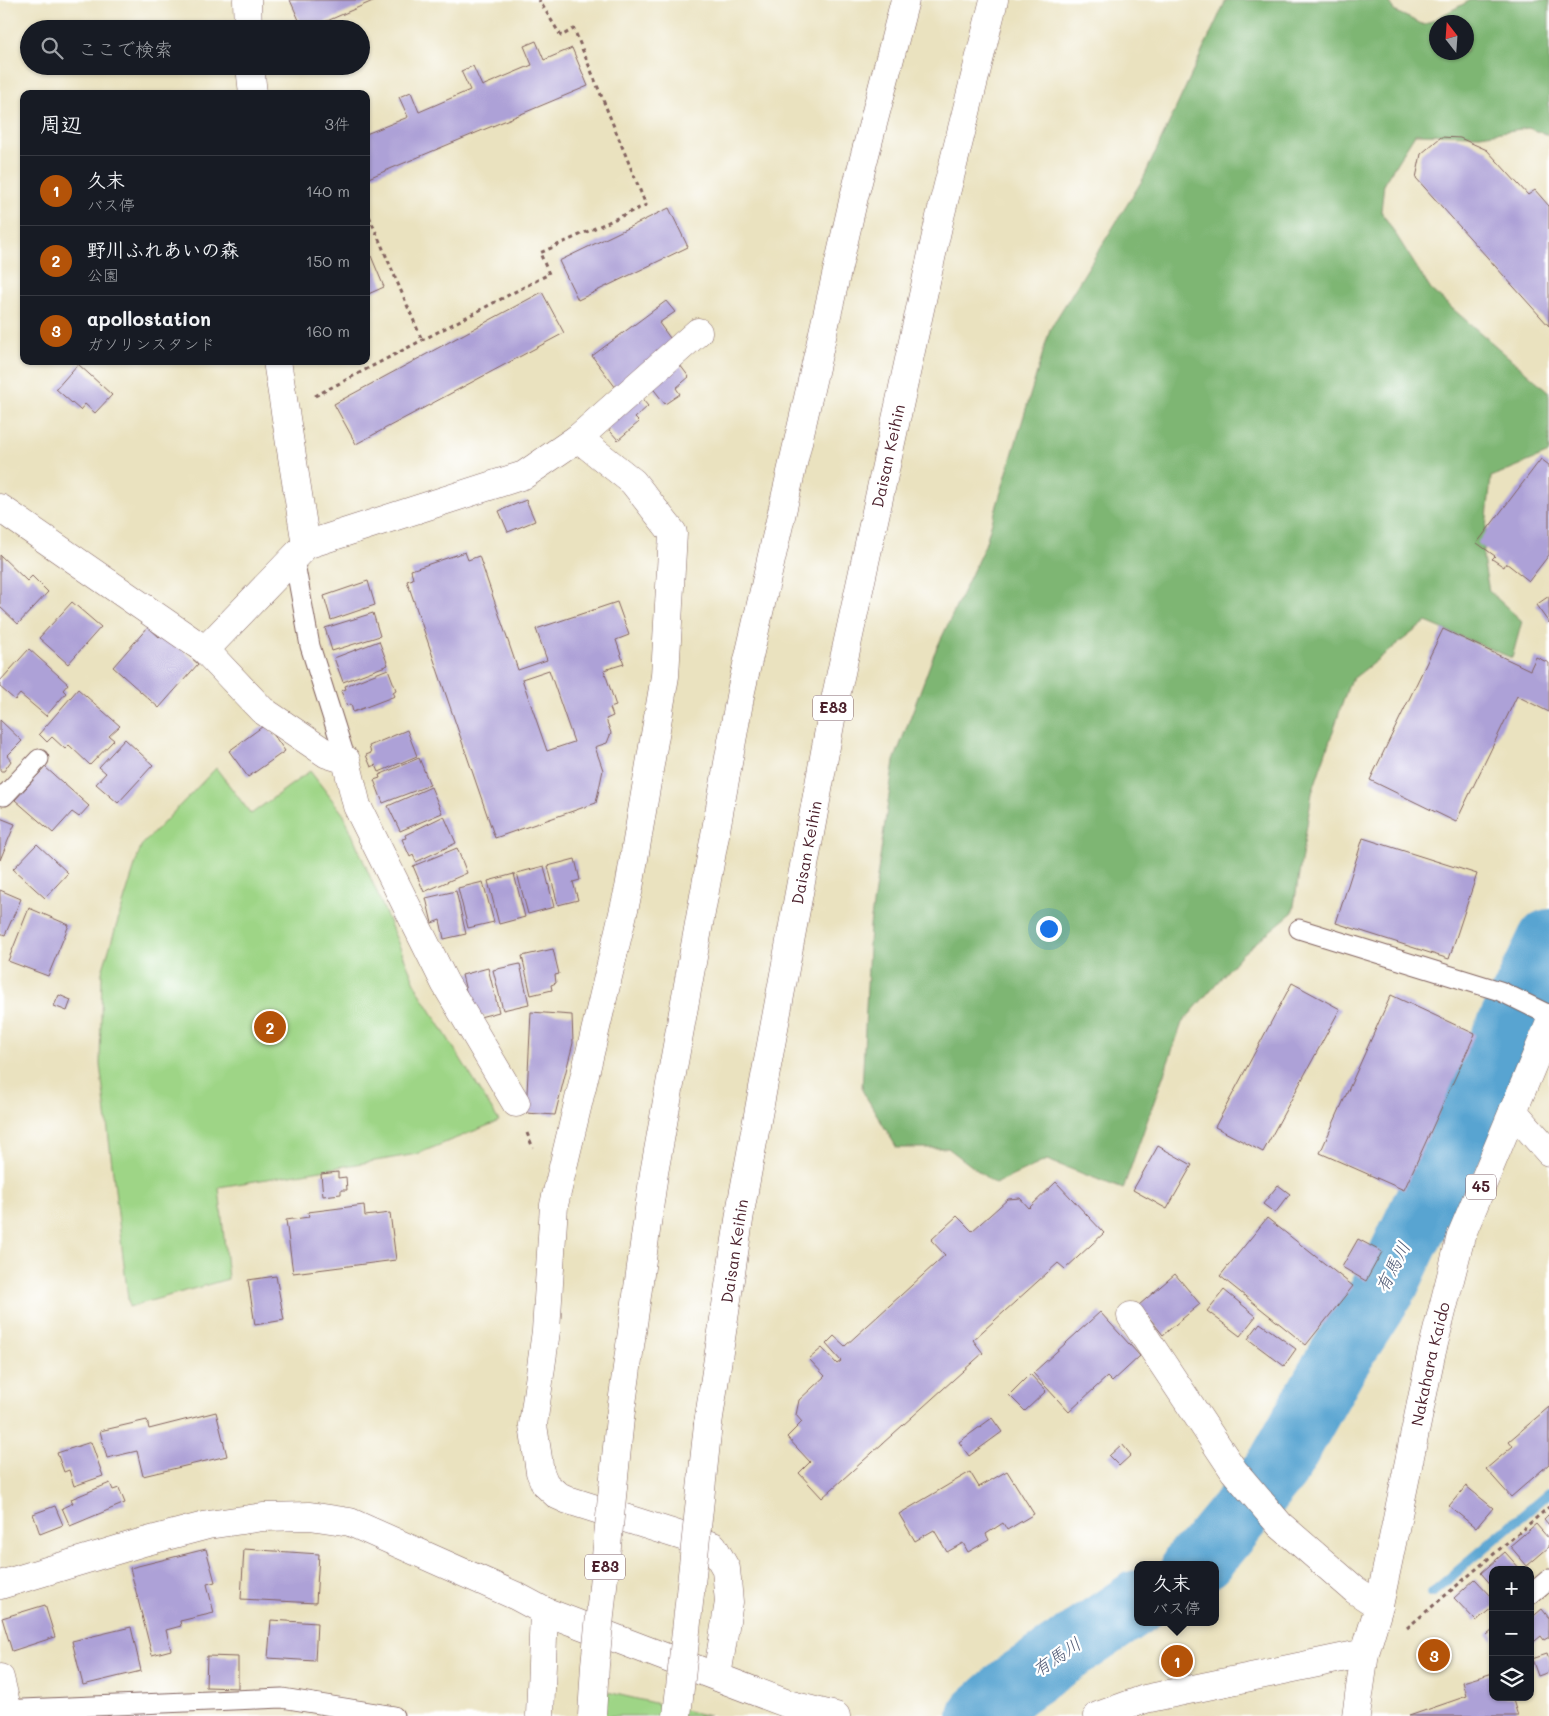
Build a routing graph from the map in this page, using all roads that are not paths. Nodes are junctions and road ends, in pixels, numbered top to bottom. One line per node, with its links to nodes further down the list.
1 (247, 0): 4 (main road)
2 (905, 0): 34 (main road, E83, bridge)
3 (994, 0): 35 (main road, Daisan Keihin / E83, bridge)
4 (248, 20)
5 (251, 75): 6 (main road)
6 (253, 90)
7 (698, 332): 9 (main road)
8 (278, 365): 11 (main road)
9 (578, 438): 11 (main road); 29 (main road)
10 (0, 508): 12 (main road)
11 (300, 552): 12 (main road); 14 (lane)
12 (205, 650): 14 (main road)
13 (39, 759): 15 (lane)
14 (346, 760): 19 (main road)
15 (0, 795)
16 (1299, 929): 17 (lane)
17 (1549, 1015)
18 (1549, 1025): 20 (main road, Nakahara Kaido / 45)
19 (516, 1103)
20 (1513, 1111): 21 (main road); 26 (main road, Nakahara Kaido / 45)
21 (1549, 1152)
22 (1132, 1316): 26 (main road)
23 (1549, 1579): 25 (lane)
24 (0, 1586): 27 (main road)
25 (1534, 1592)
26 (1379, 1606): 28 (main road, Nakahara Kaido / 45)
27 (544, 1611): 29 (main road); 33 (main road)
28 (1365, 1653): 37 (main road); 38 (main road, Nakahara Kaido / 45)
29 (717, 1676): 36 (main road)
30 (0, 1678): 31 (main road)
31 (6, 1712): 32 (lane)
32 (394, 1716)
33 (540, 1716)
34 (592, 1716)
35 (677, 1716)
36 (836, 1716)
37 (1098, 1716)
38 (1356, 1716)

